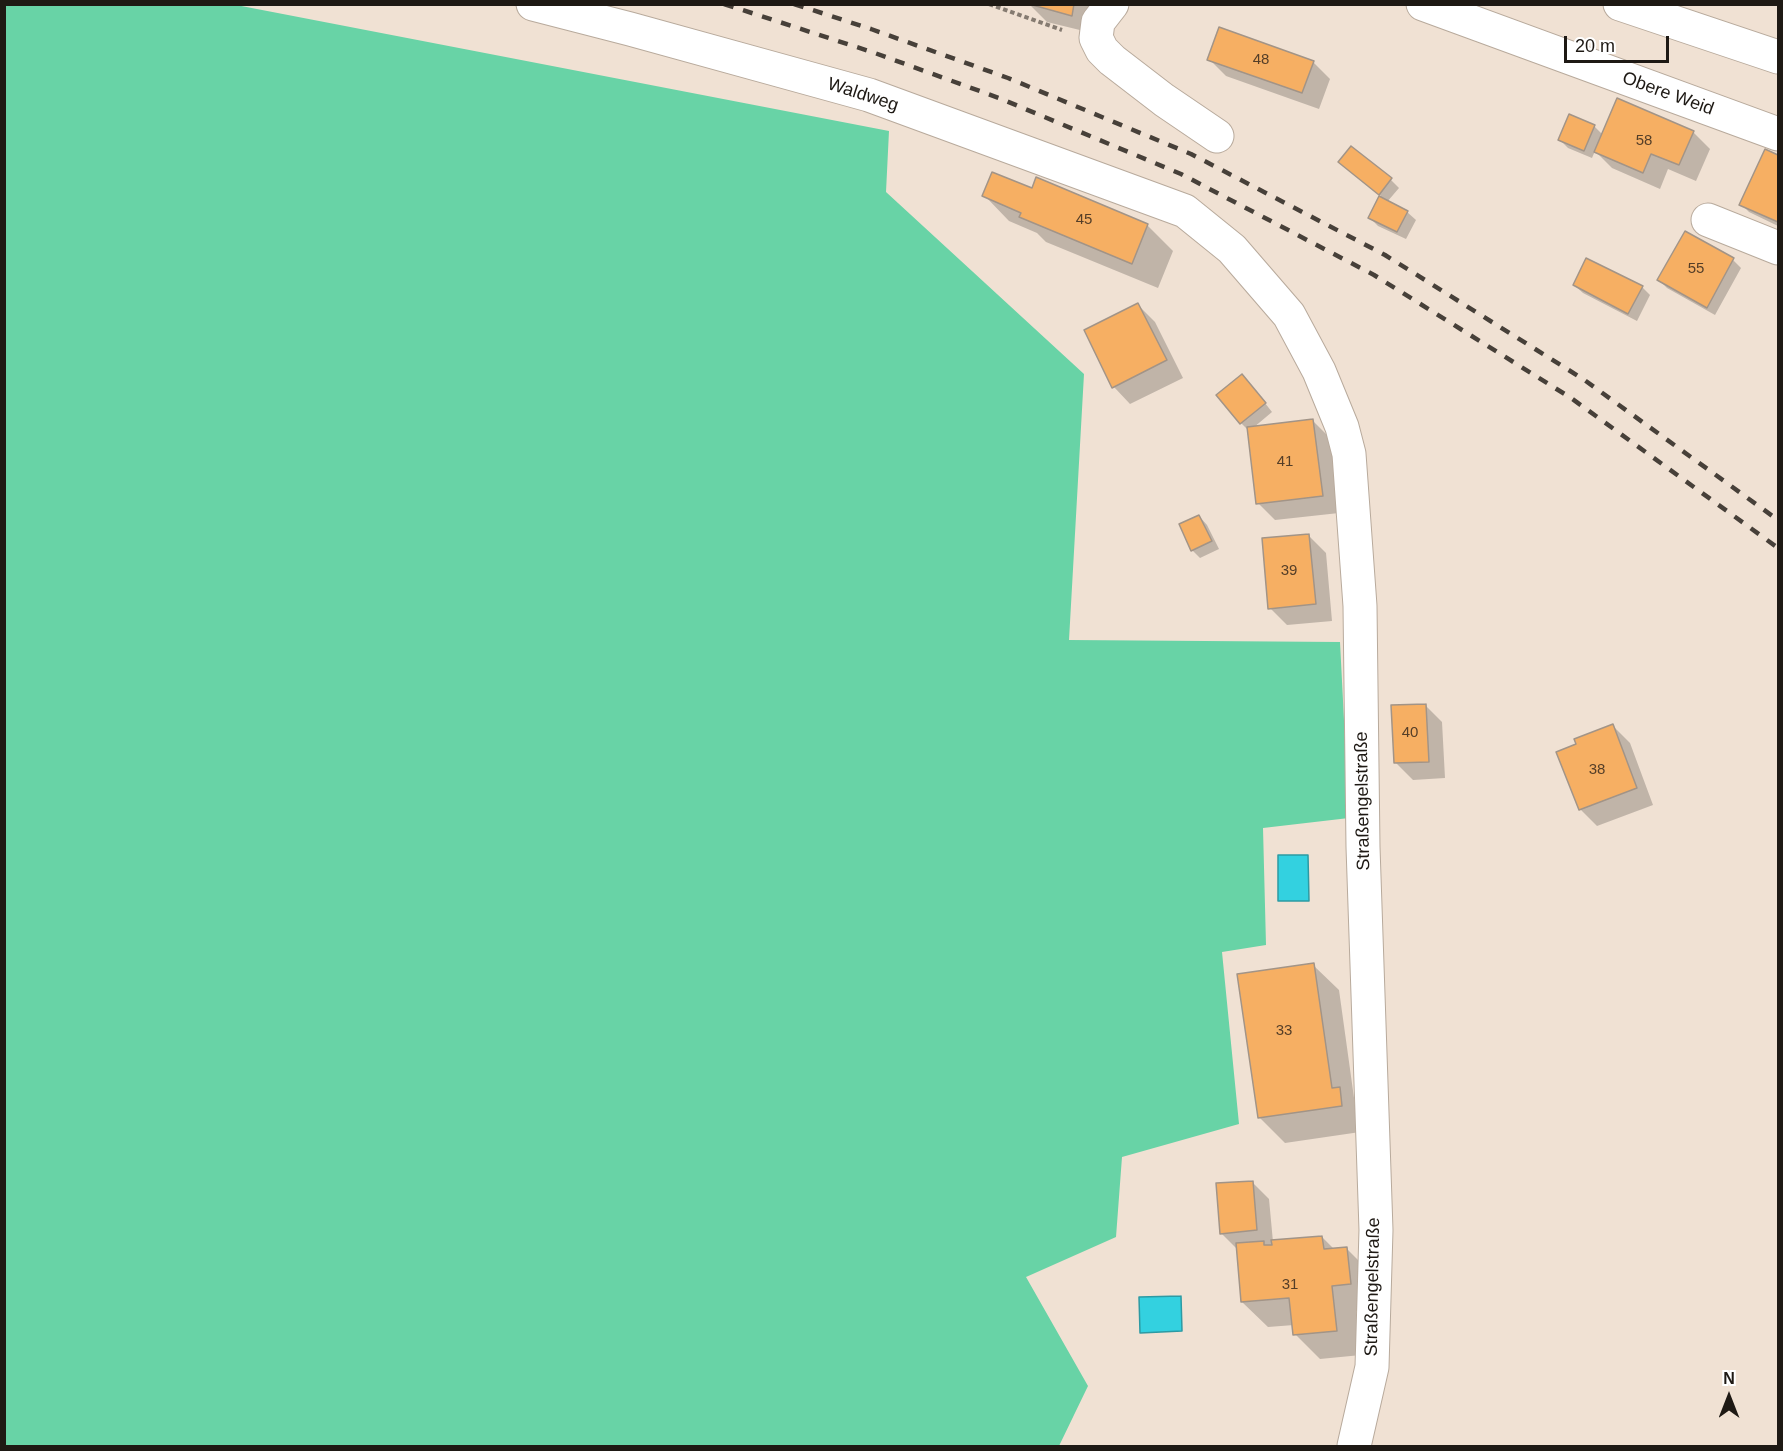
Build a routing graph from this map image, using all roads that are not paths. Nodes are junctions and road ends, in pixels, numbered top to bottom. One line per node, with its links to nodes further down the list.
1 (533, 4): 8 (street, Waldweg)
2 (1112, 4): 7 (street)
3 (1423, 4): 6 (street, Obere Weid)
4 (1620, 4): 5 (street)
5 (1779, 57)
6 (1779, 134)
7 (1217, 136)
8 (1185, 211): 11 (street, Straßengelstraße)
9 (1708, 220): 10 (street)
10 (1779, 248)
11 (1354, 1446)

